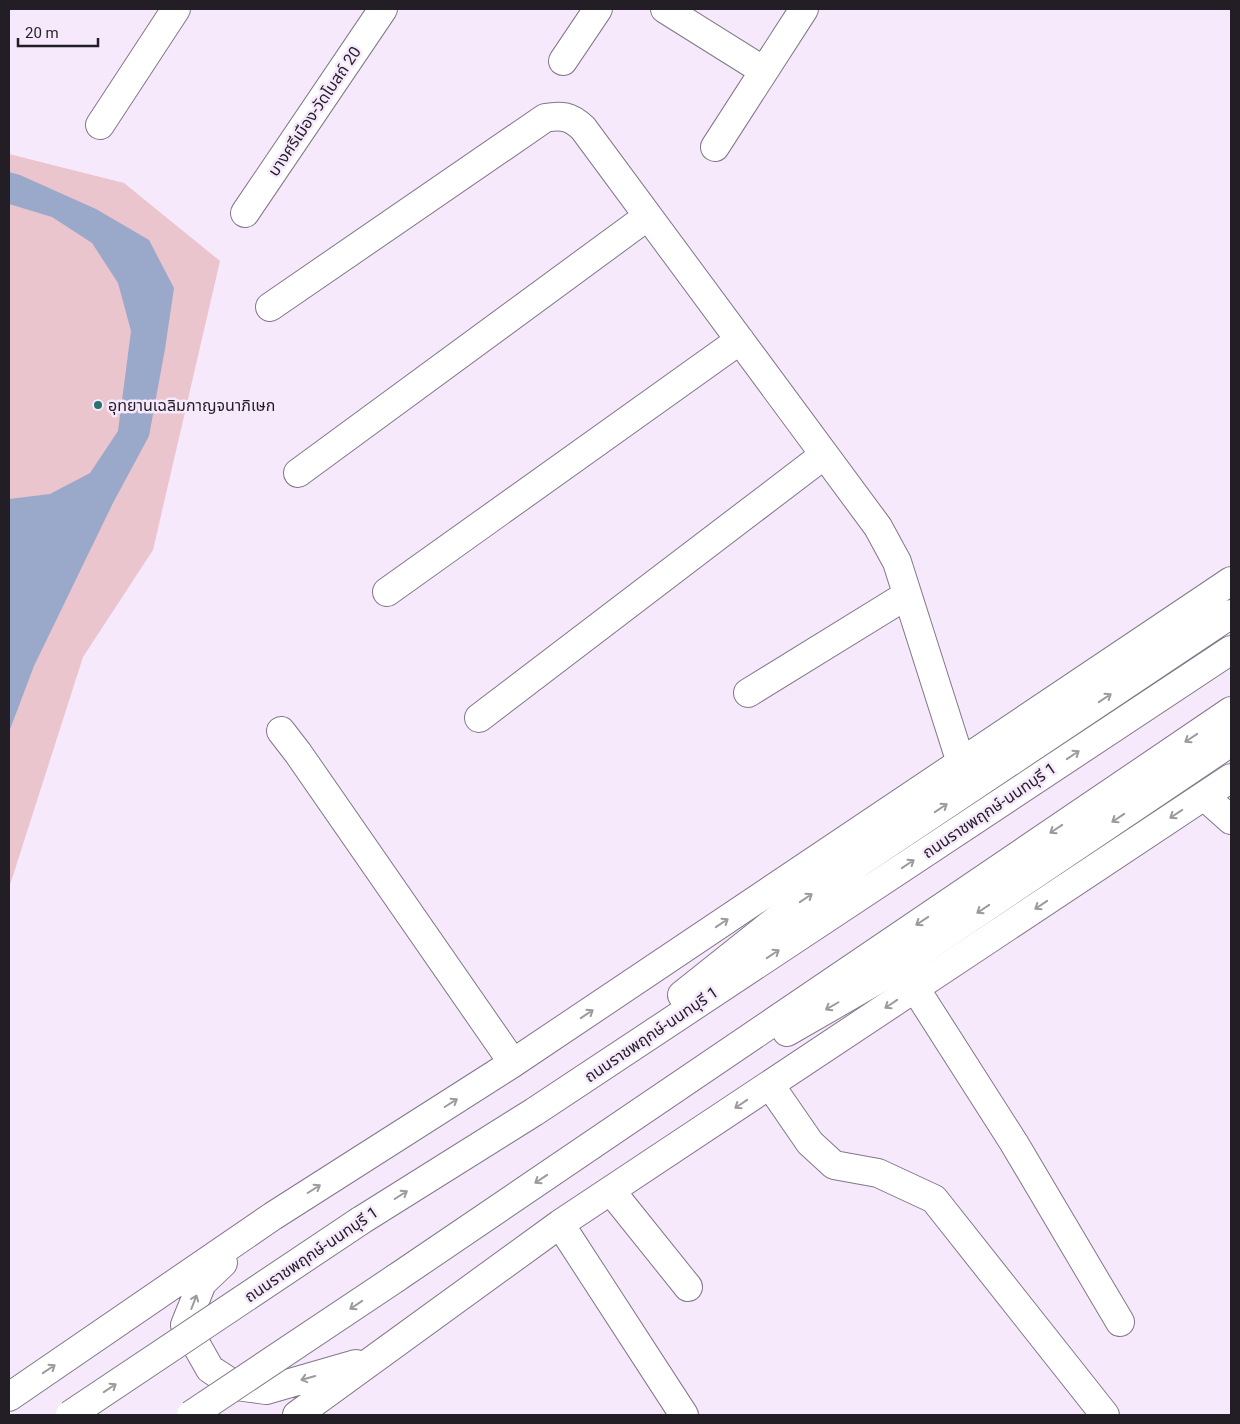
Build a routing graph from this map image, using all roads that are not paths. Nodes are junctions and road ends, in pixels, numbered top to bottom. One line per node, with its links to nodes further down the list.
1 (176, 9): 8 (street)
2 (383, 9): 10 (street, บางศรีเมือง-วัดโบสถ์ 20)
3 (598, 9): 6 (street)
4 (665, 9): 7 (street)
5 (804, 9): 7 (street)
6 (563, 61)
7 (764, 70): 9 (street)
8 (100, 125)
9 (715, 147)
10 (245, 214)
11 (648, 216): 12 (street); 13 (street); 15 (street)
12 (270, 307)
13 (740, 340): 14 (street); 17 (street)
14 (824, 454): 18 (street); 23 (street)
15 (298, 473)
16 (1231, 581): 26 (street)
17 (387, 592)
18 (907, 595): 21 (street); 26 (street)
19 (1231, 614): 33 (street, one-way to 19)
20 (1231, 650): 33 (street, ถนนราชพฤกษ์-นนทบุรี 1, one-way to 20)
21 (748, 693)
22 (1231, 711): 34 (street, one-way to 34)
23 (479, 718)
24 (281, 731): 31 (street)
25 (1231, 742): 34 (street, one-way to 34)
26 (960, 763): 31 (street, one-way to 26)
27 (1231, 778): 28 (street)
28 (1204, 796): 29 (street); 30 (street, one-way to 30)
29 (1231, 820)
30 (915, 988): 32 (street, one-way to 32); 39 (street)
31 (513, 1063): 36 (street, one-way to 31)
32 (770, 1085): 35 (street, one-way to 35); 46 (street)
33 (534, 1112): 42 (street, ถนนราชพฤกษ์-นนทบุรี 1, one-way to 33, bridge)
34 (570, 1159): 43 (street, one-way to 43, bridge)
35 (611, 1191): 37 (street); 38 (street)
36 (273, 1216): 40 (street, one-way to 36); 41 (street, one-way to 36)
37 (560, 1224): 40 (street); 45 (street)
38 (688, 1287)
39 (1120, 1322)
40 (372, 1360): 44 (street)
41 (9, 1397)
42 (70, 1415)
43 (191, 1415)
44 (297, 1415)
45 (684, 1415)
46 (1105, 1415)

